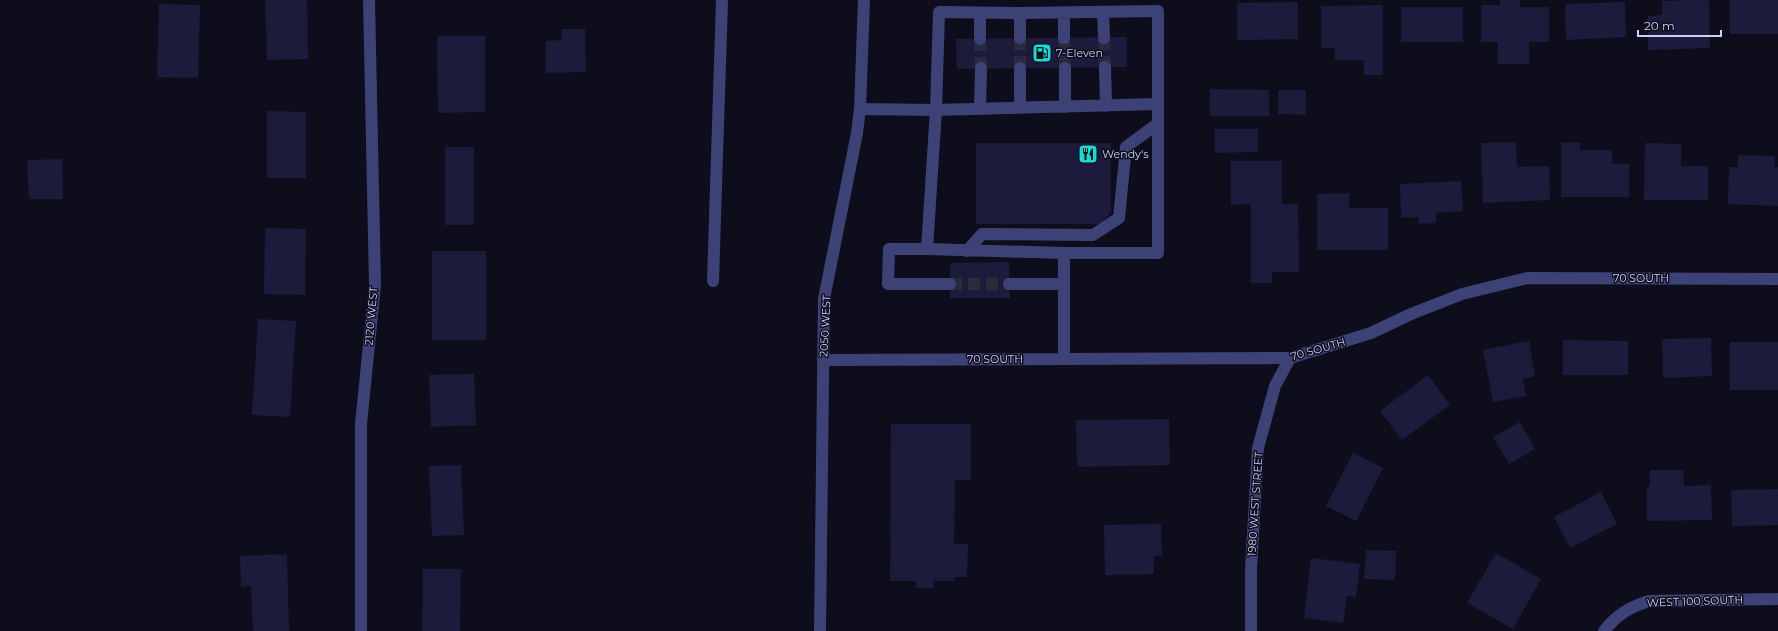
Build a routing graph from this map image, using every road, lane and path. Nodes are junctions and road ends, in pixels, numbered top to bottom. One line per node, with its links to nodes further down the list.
1 (369, 0): 37 (street, 2120 WEST)
2 (722, 0): 29 (street)
3 (864, 0): 22 (street, 2050 WEST)
4 (1083, 6): 6 (street); 7 (street)
5 (980, 12): 8 (street); 12 (street); 23 (street)
6 (1064, 12): 8 (street); 10 (street)
7 (1103, 12): 11 (street); 17 (street)
8 (1020, 13): 9 (street)
9 (1020, 38)
10 (1064, 38)
11 (1104, 38)
12 (980, 39)
13 (1105, 67): 18 (street)
14 (981, 68): 20 (street)
15 (1020, 68): 21 (street)
16 (1065, 68): 19 (street)
17 (1157, 104): 18 (street); 24 (street)
18 (1106, 106): 19 (street)
19 (1065, 107): 21 (street)
20 (980, 108): 21 (street); 23 (street)
21 (1020, 108)
22 (860, 109): 23 (street); 35 (street, 2050 WEST)
23 (936, 110): 25 (street)
24 (1157, 124): 26 (street); 27 (street)
25 (928, 249): 26 (street); 30 (street)
26 (967, 250): 27 (street)
27 (1064, 253): 32 (street)
28 (1778, 279): 33 (street, 70 SOUTH)
29 (713, 281)
30 (950, 284)
31 (1009, 284): 32 (street)
32 (1064, 284): 34 (street)
33 (1290, 358): 34 (street, 70 SOUTH); 39 (street, 1980 WEST STREET)
34 (1064, 359): 35 (street, 70 SOUTH)
35 (823, 360): 38 (street, 2050 WEST)
36 (1778, 599): 40 (street, WEST 100 SOUTH)
37 (361, 631)
38 (820, 631)
39 (1250, 631)
40 (1604, 631)

